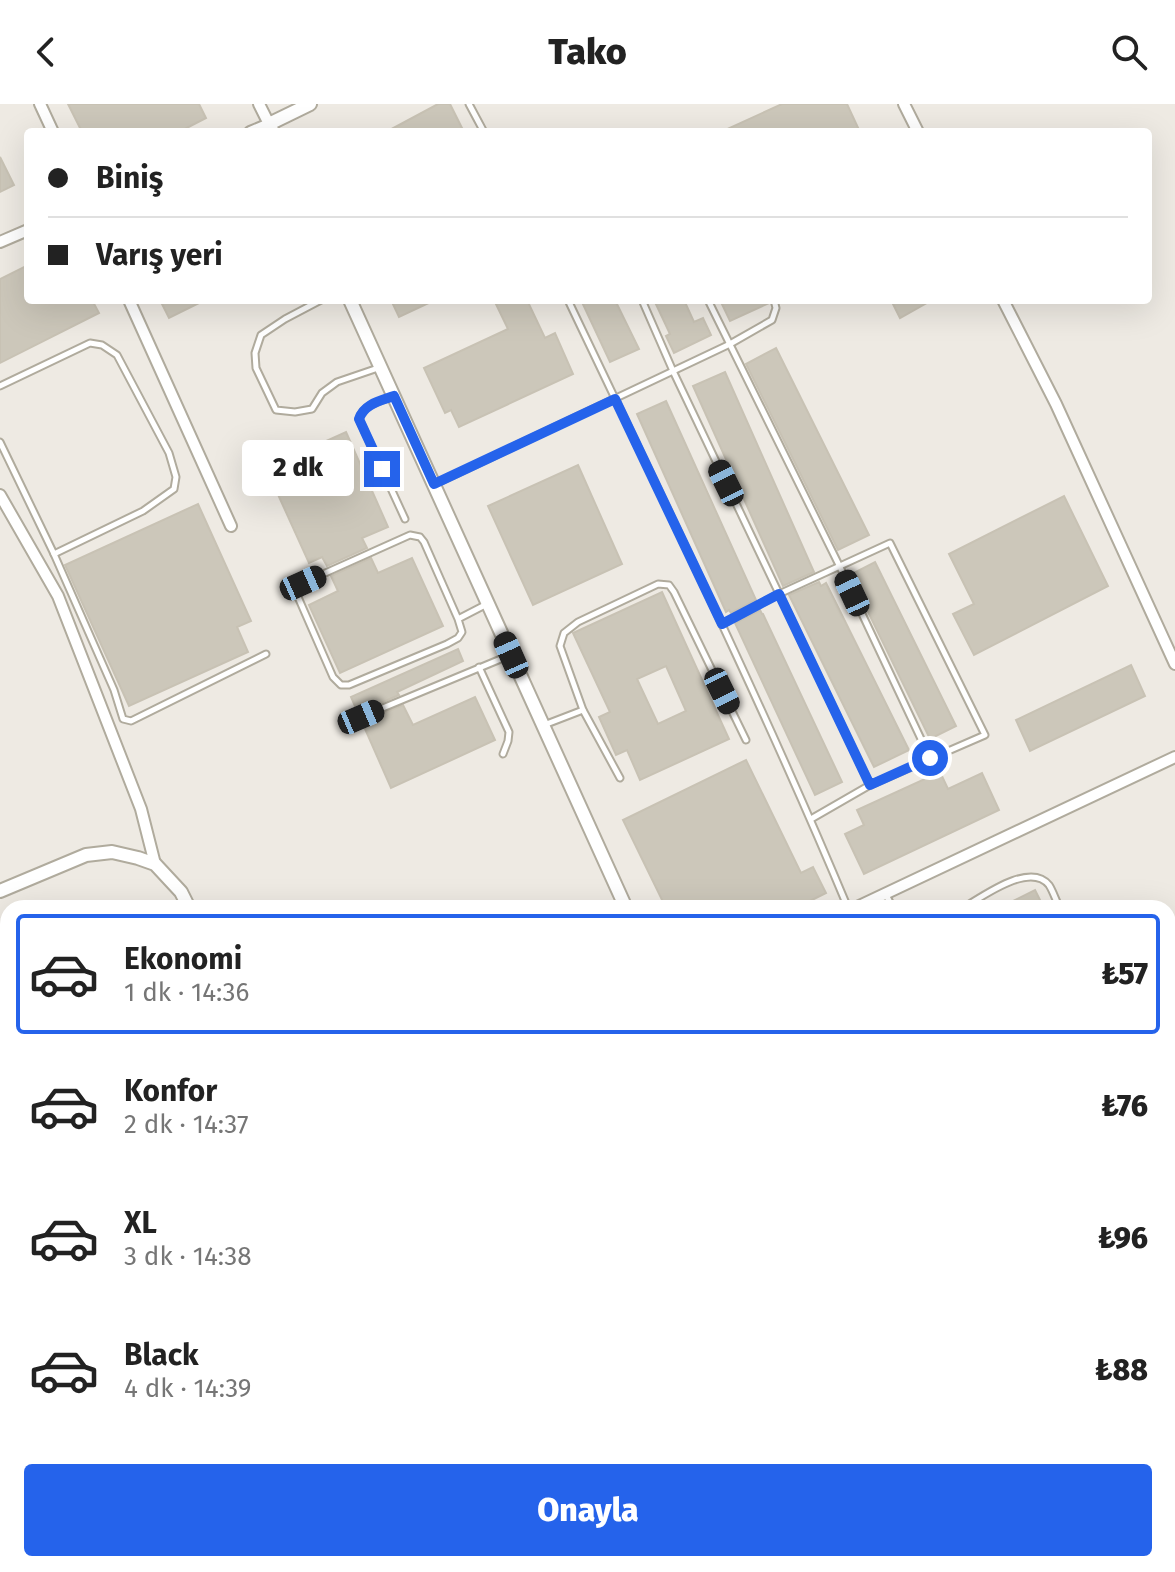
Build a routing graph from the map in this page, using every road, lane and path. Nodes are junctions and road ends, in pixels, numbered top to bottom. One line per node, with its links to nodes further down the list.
1 (40, 104): 6 (street)
2 (259, 104): 7 (street)
3 (310, 104): 7 (street)
4 (469, 104): 8 (lane)
5 (904, 104): 9 (street)
6 (51, 128)
7 (271, 128)
8 (482, 128)
9 (916, 128)
10 (24, 232): 11 (street)
11 (0, 242)
12 (131, 304): 30 (street)
13 (313, 304): 21 (lane)
14 (352, 304): 21 (street)
15 (570, 304): 25 (lane)
16 (644, 304): 22 (lane)
17 (710, 304): 20 (lane)
18 (775, 304): 20 (lane)
19 (1005, 304): 39 (street)
20 (730, 344): 22 (lane); 32 (lane)
21 (381, 367): 24 (street)
22 (673, 371): 25 (lane); 33 (lane)
23 (0, 386): 31 (lane)
24 (394, 396): 27 (street); 29 (lane)
25 (615, 399): 27 (lane); 36 (lane)
26 (0, 442): 31 (lane)
27 (434, 484): 34 (street)
28 (0, 495): 45 (street)
29 (405, 519)
30 (231, 526)
31 (54, 554): 43 (lane)
32 (839, 565): 33 (lane); 49 (lane); 49 (lane)
33 (779, 594): 36 (lane); 51 (lane)
34 (488, 603): 35 (lane); 38 (street)
35 (458, 619): 35 (lane)
36 (722, 624): 52 (lane)
37 (266, 654): 43 (lane)
38 (511, 655): 40 (lane); 44 (street)
39 (1175, 664)
40 (479, 667): 42 (lane); 47 (lane)
41 (583, 710): 44 (lane); 46 (lane); 50 (lane)
42 (361, 717)
43 (123, 719): 45 (lane)
44 (543, 726): 57 (street)
45 (109, 727): 53 (street)
46 (746, 740)
47 (503, 754)
48 (1175, 757): 55 (street)
49 (930, 758): 51 (lane)
50 (620, 778)
51 (870, 785): 52 (lane)
52 (811, 819): 58 (lane)
53 (155, 864): 54 (street); 56 (street)
54 (0, 891)
55 (885, 894): 59 (street); 60 (lane)
56 (185, 900)
57 (622, 900)
58 (845, 900)
59 (872, 900)
60 (888, 900)
61 (977, 900): 62 (lane)
62 (1056, 900)

